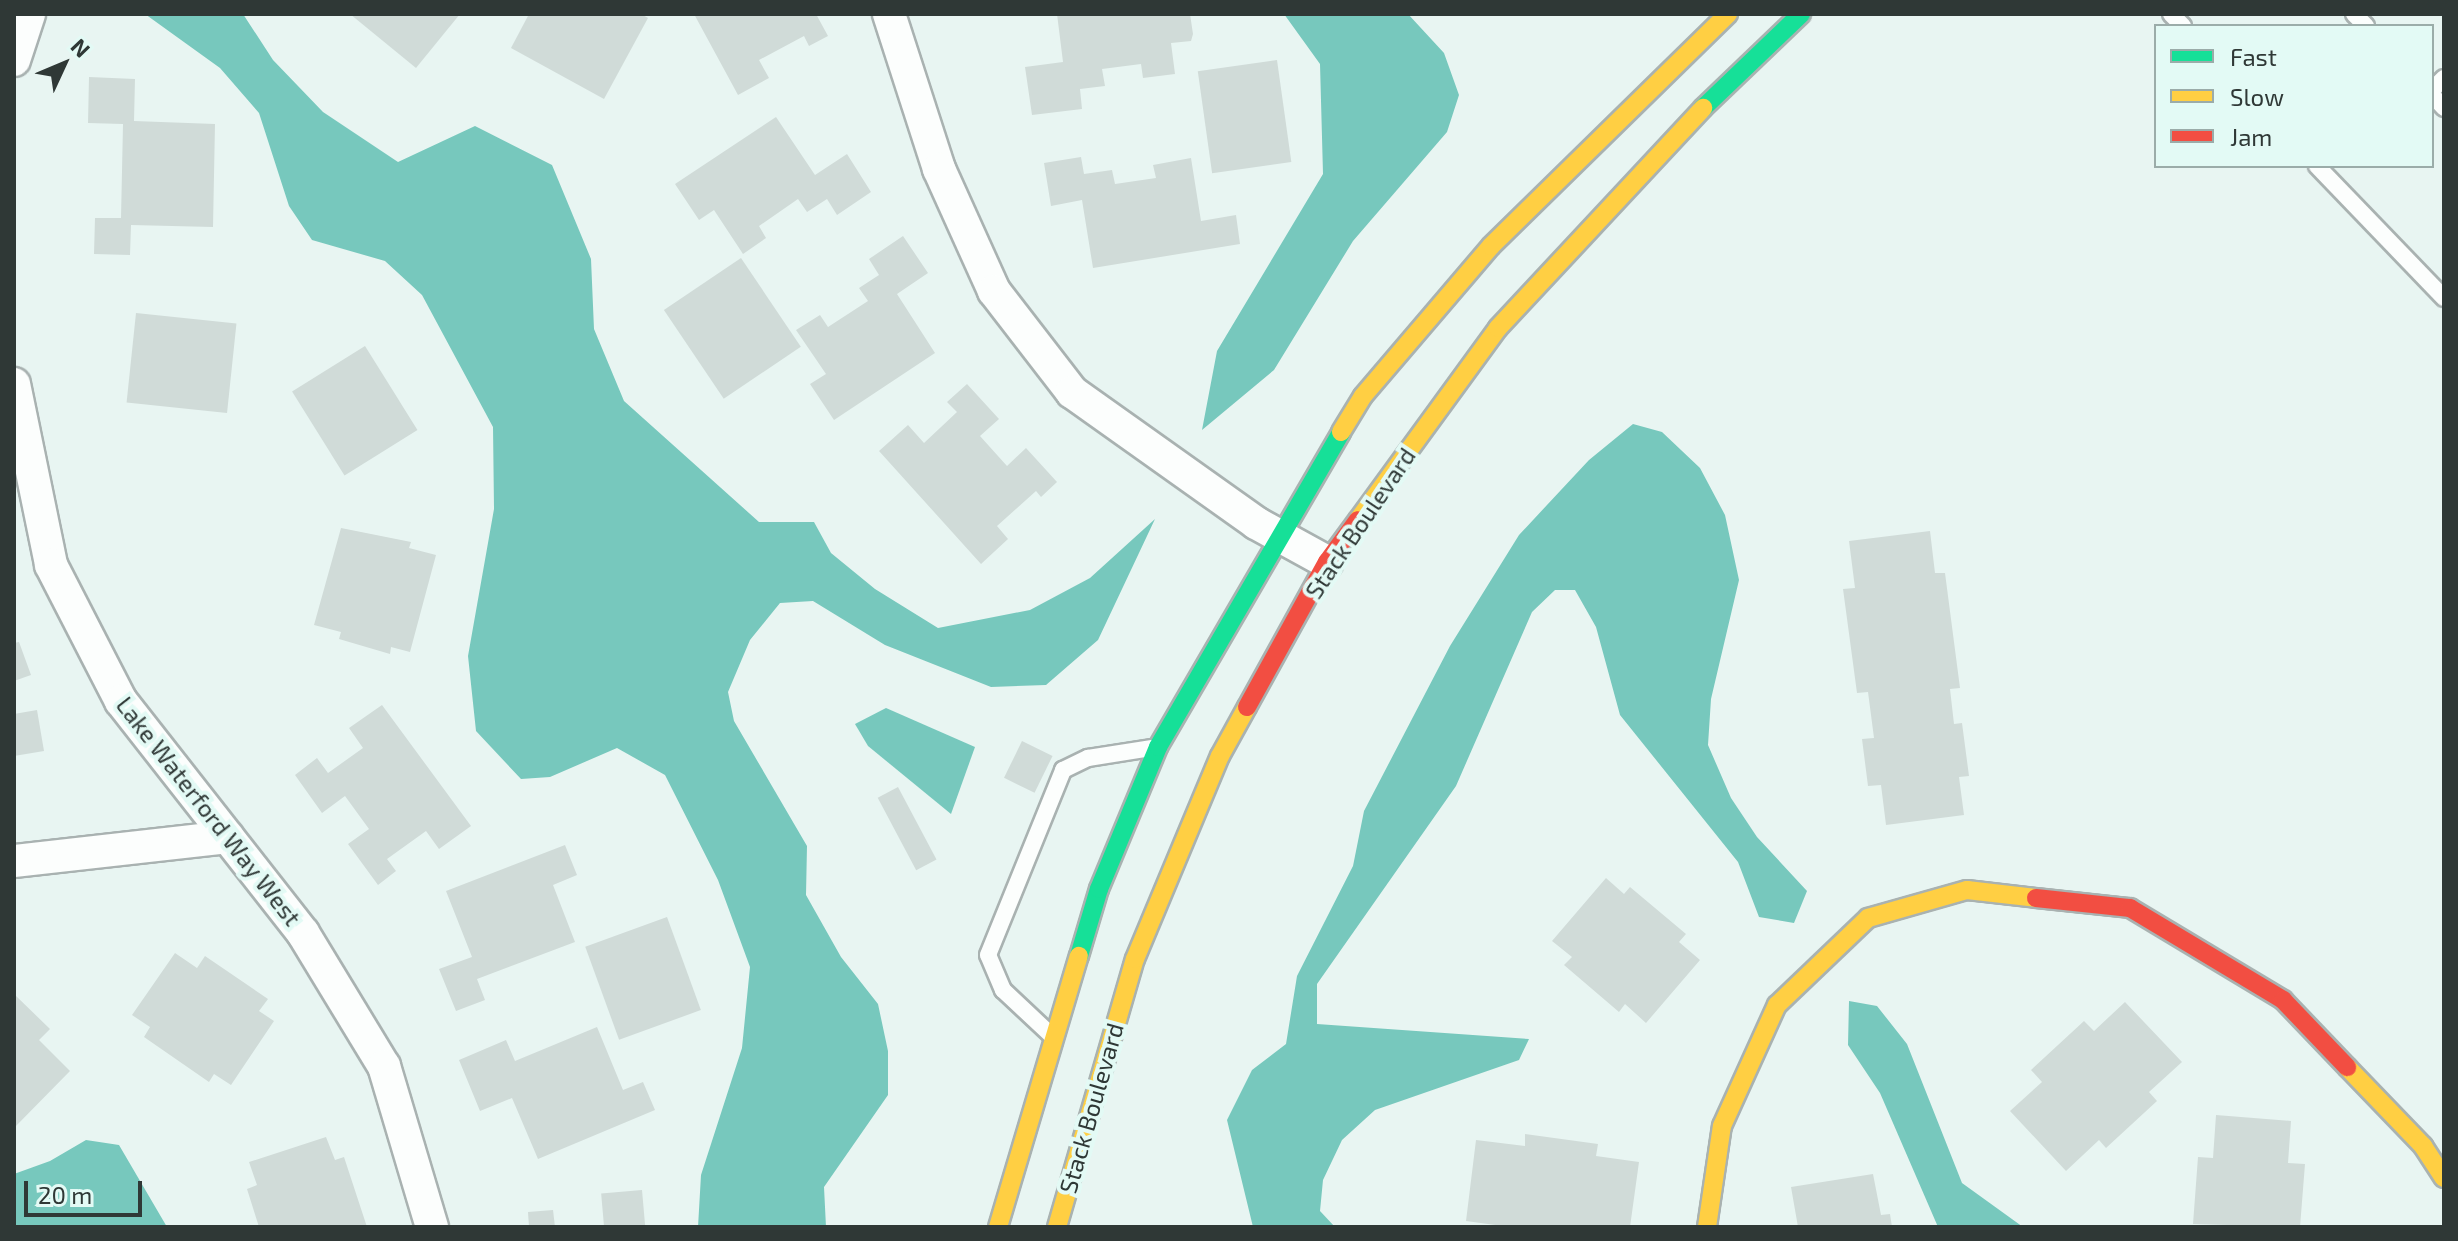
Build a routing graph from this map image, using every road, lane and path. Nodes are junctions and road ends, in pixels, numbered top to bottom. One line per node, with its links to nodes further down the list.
1 (29, 14): 5 (street)
2 (889, 14): 9 (street)
3 (1728, 14): 9 (street)
4 (1801, 14): 10 (street, Stack Boulevard)
5 (14, 60)
6 (2319, 168): 7 (lane)
7 (2444, 298)
8 (14, 384): 12 (street, Lake Waterford Way West)
9 (1276, 537): 10 (street); 11 (street)
10 (1327, 562): 18 (street, Stack Boulevard)
11 (1158, 747): 14 (street); 14 (lane)
12 (228, 837): 13 (street); 16 (street, Lake Waterford Way West)
13 (14, 861)
14 (1053, 1036): 17 (street)
15 (2444, 1178): 19 (street)
16 (432, 1227)
17 (998, 1227)
18 (1057, 1227)
19 (1707, 1227)

